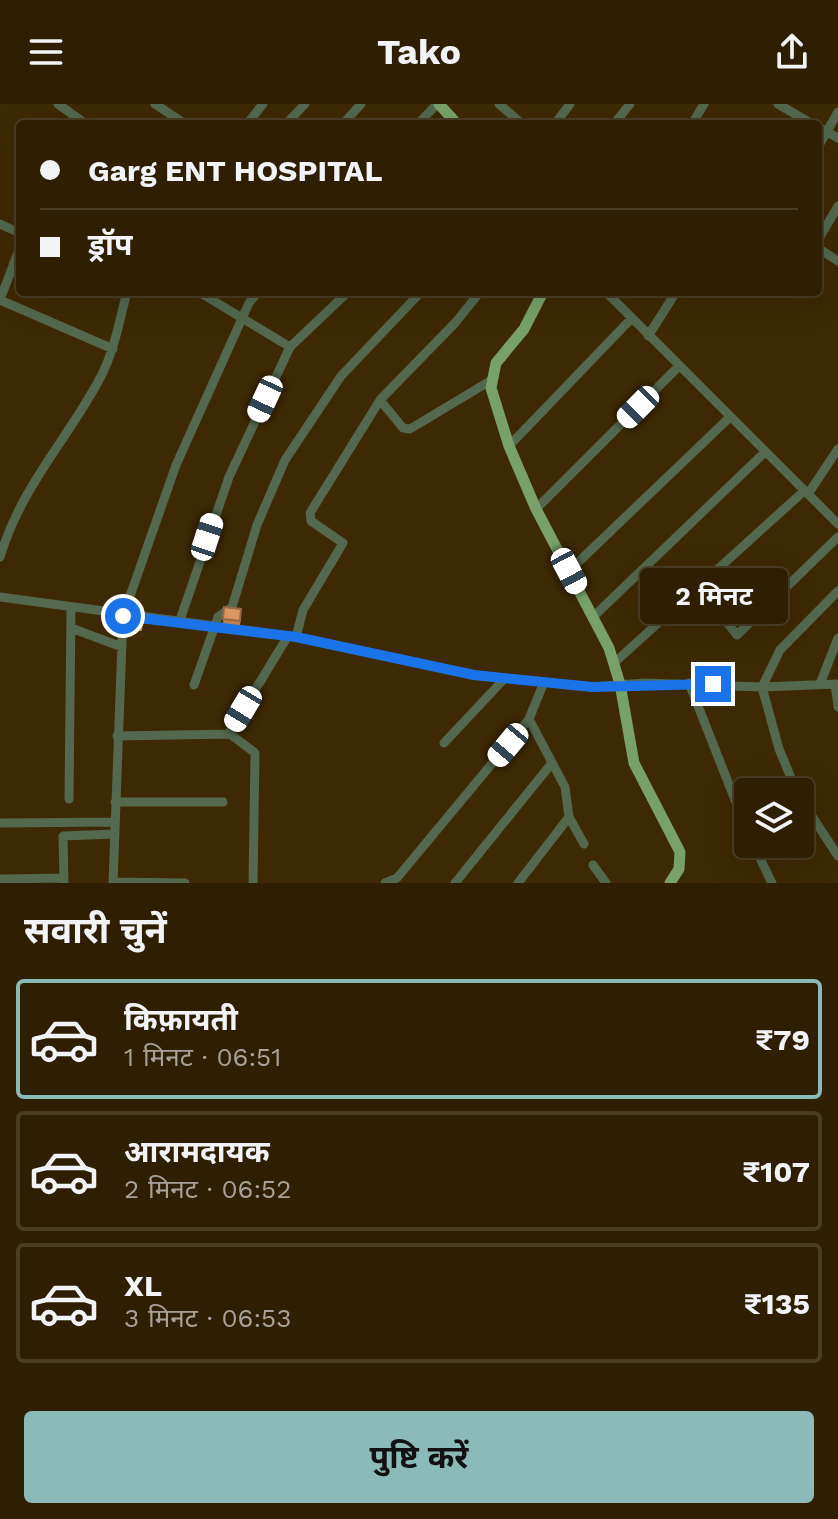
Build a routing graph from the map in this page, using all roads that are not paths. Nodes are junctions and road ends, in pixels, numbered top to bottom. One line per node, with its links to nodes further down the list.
1 (58, 104): 12 (street)
2 (155, 104): 10 (street)
3 (263, 104): 13 (street)
4 (305, 104): 14 (street)
5 (361, 104): 15 (street)
6 (438, 104): 16 (street); 17 (main road)
7 (499, 104): 18 (street)
8 (630, 104): 19 (street)
9 (778, 104): 20 (street)
10 (172, 109)
11 (838, 112): 21 (street)
12 (80, 120)
13 (250, 120)
14 (290, 120)
15 (347, 120)
16 (422, 120)
17 (453, 120)
18 (517, 120)
19 (617, 120)
20 (805, 120)
21 (822, 130): 22 (street)
22 (838, 138)
23 (838, 206): 24 (street)
24 (822, 233)
25 (16, 258): 39 (street)
26 (126, 296): 39 (street)
27 (206, 296): 35 (street)
28 (256, 296): 35 (street)
29 (344, 296): 38 (street)
30 (417, 296): 61 (street)
31 (476, 296): 42 (street)
32 (541, 296): 41 (main road)
33 (610, 296): 36 (street)
34 (673, 296): 37 (street)
35 (243, 319): 38 (street); 57 (street)
36 (631, 319): 37 (street); 44 (street)
37 (648, 336): 40 (street)
38 (290, 347): 59 (street)
39 (113, 349): 51 (street)
40 (679, 366): 43 (street); 48 (street)
41 (490, 381): 42 (street); 44 (main road)
42 (380, 400): 62 (street)
43 (730, 417): 46 (street); 52 (street)
44 (509, 446): 48 (main road)
45 (838, 449): 47 (street)
46 (765, 452): 47 (street); 58 (street)
47 (806, 492): 49 (street); 53 (street)
48 (536, 509): 52 (main road)
49 (838, 524)
50 (838, 537): 53 (street)
51 (0, 557)
52 (569, 571): 58 (main road)
53 (698, 586): 65 (street)
54 (838, 591): 73 (street)
55 (0, 597): 56 (street)
56 (71, 608): 57 (street); 60 (street)
57 (123, 616): 59 (street); 64 (street)
58 (593, 617): 65 (main road)
59 (179, 623): 61 (street)
60 (71, 628): 64 (street); 82 (street)
61 (214, 628): 62 (street); 72 (street)
62 (292, 637): 66 (street); 76 (street)
63 (838, 638): 70 (street)
64 (122, 647): 77 (street)
65 (614, 663): 69 (main road)
66 (505, 678): 67 (street); 78 (street)
67 (544, 682): 69 (street); 75 (street)
68 (689, 683): 69 (street); 73 (street); 81 (street)
69 (620, 684): 103 (main road)
70 (820, 684): 71 (street); 73 (street)
71 (837, 684): 74 (street)
72 (194, 685)
73 (762, 687): 80 (street)
74 (838, 707)
75 (529, 719): 79 (street); 99 (street)
76 (228, 734): 77 (street); 98 (street)
77 (117, 736): 83 (street)
78 (444, 743)
79 (552, 763): 85 (street); 100 (street)
80 (791, 778)
81 (734, 797)
82 (69, 799)
83 (115, 802): 84 (street); 87 (street)
84 (223, 802)
85 (569, 817): 90 (street); 101 (street)
86 (814, 819): 91 (street)
87 (114, 822): 88 (street); 89 (street)
88 (0, 823)
89 (114, 834): 95 (street); 96 (street)
90 (584, 844)
91 (838, 856)
92 (760, 858): 104 (street)
93 (593, 865): 102 (street)
94 (0, 879): 95 (street)
95 (64, 881)
96 (113, 882): 97 (street)
97 (185, 883)
98 (253, 883)
99 (385, 883)
100 (455, 883)
101 (518, 883)
102 (606, 883)
103 (670, 883)
104 (772, 883)

